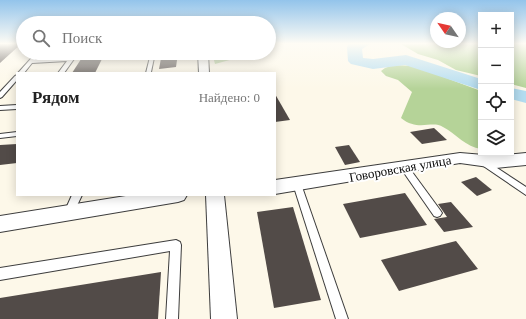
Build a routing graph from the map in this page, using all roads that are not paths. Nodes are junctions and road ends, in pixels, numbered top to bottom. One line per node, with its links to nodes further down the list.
1 (58, 60): 5 (lane)
2 (70, 60): 7 (lane)
3 (151, 60): 8 (lane)
4 (203, 60): 9 (street)
5 (31, 62): 6 (lane)
6 (22, 72)
7 (62, 72)
8 (148, 72)
9 (204, 72)
10 (16, 78): 11 (lane)
11 (0, 96)
12 (16, 107): 13 (lane)
13 (0, 108)
14 (16, 134): 15 (lane)
15 (0, 136)
16 (526, 159): 17 (street, Говоровская улица)
17 (479, 160): 18 (street, Говоровская улица); 21 (lane)
18 (404, 167): 19 (street, Говоровская улица); 26 (lane)
19 (297, 184): 20 (street, Говоровская улица); 31 (lane)
20 (276, 187)
21 (526, 192)
22 (77, 196): 25 (lane)
23 (172, 196): 25 (street)
24 (214, 196): 30 (street)
25 (69, 213): 27 (street)
26 (438, 213)
27 (0, 224)
28 (0, 274): 29 (lane)
29 (172, 319)
30 (224, 319)
31 (342, 319)

